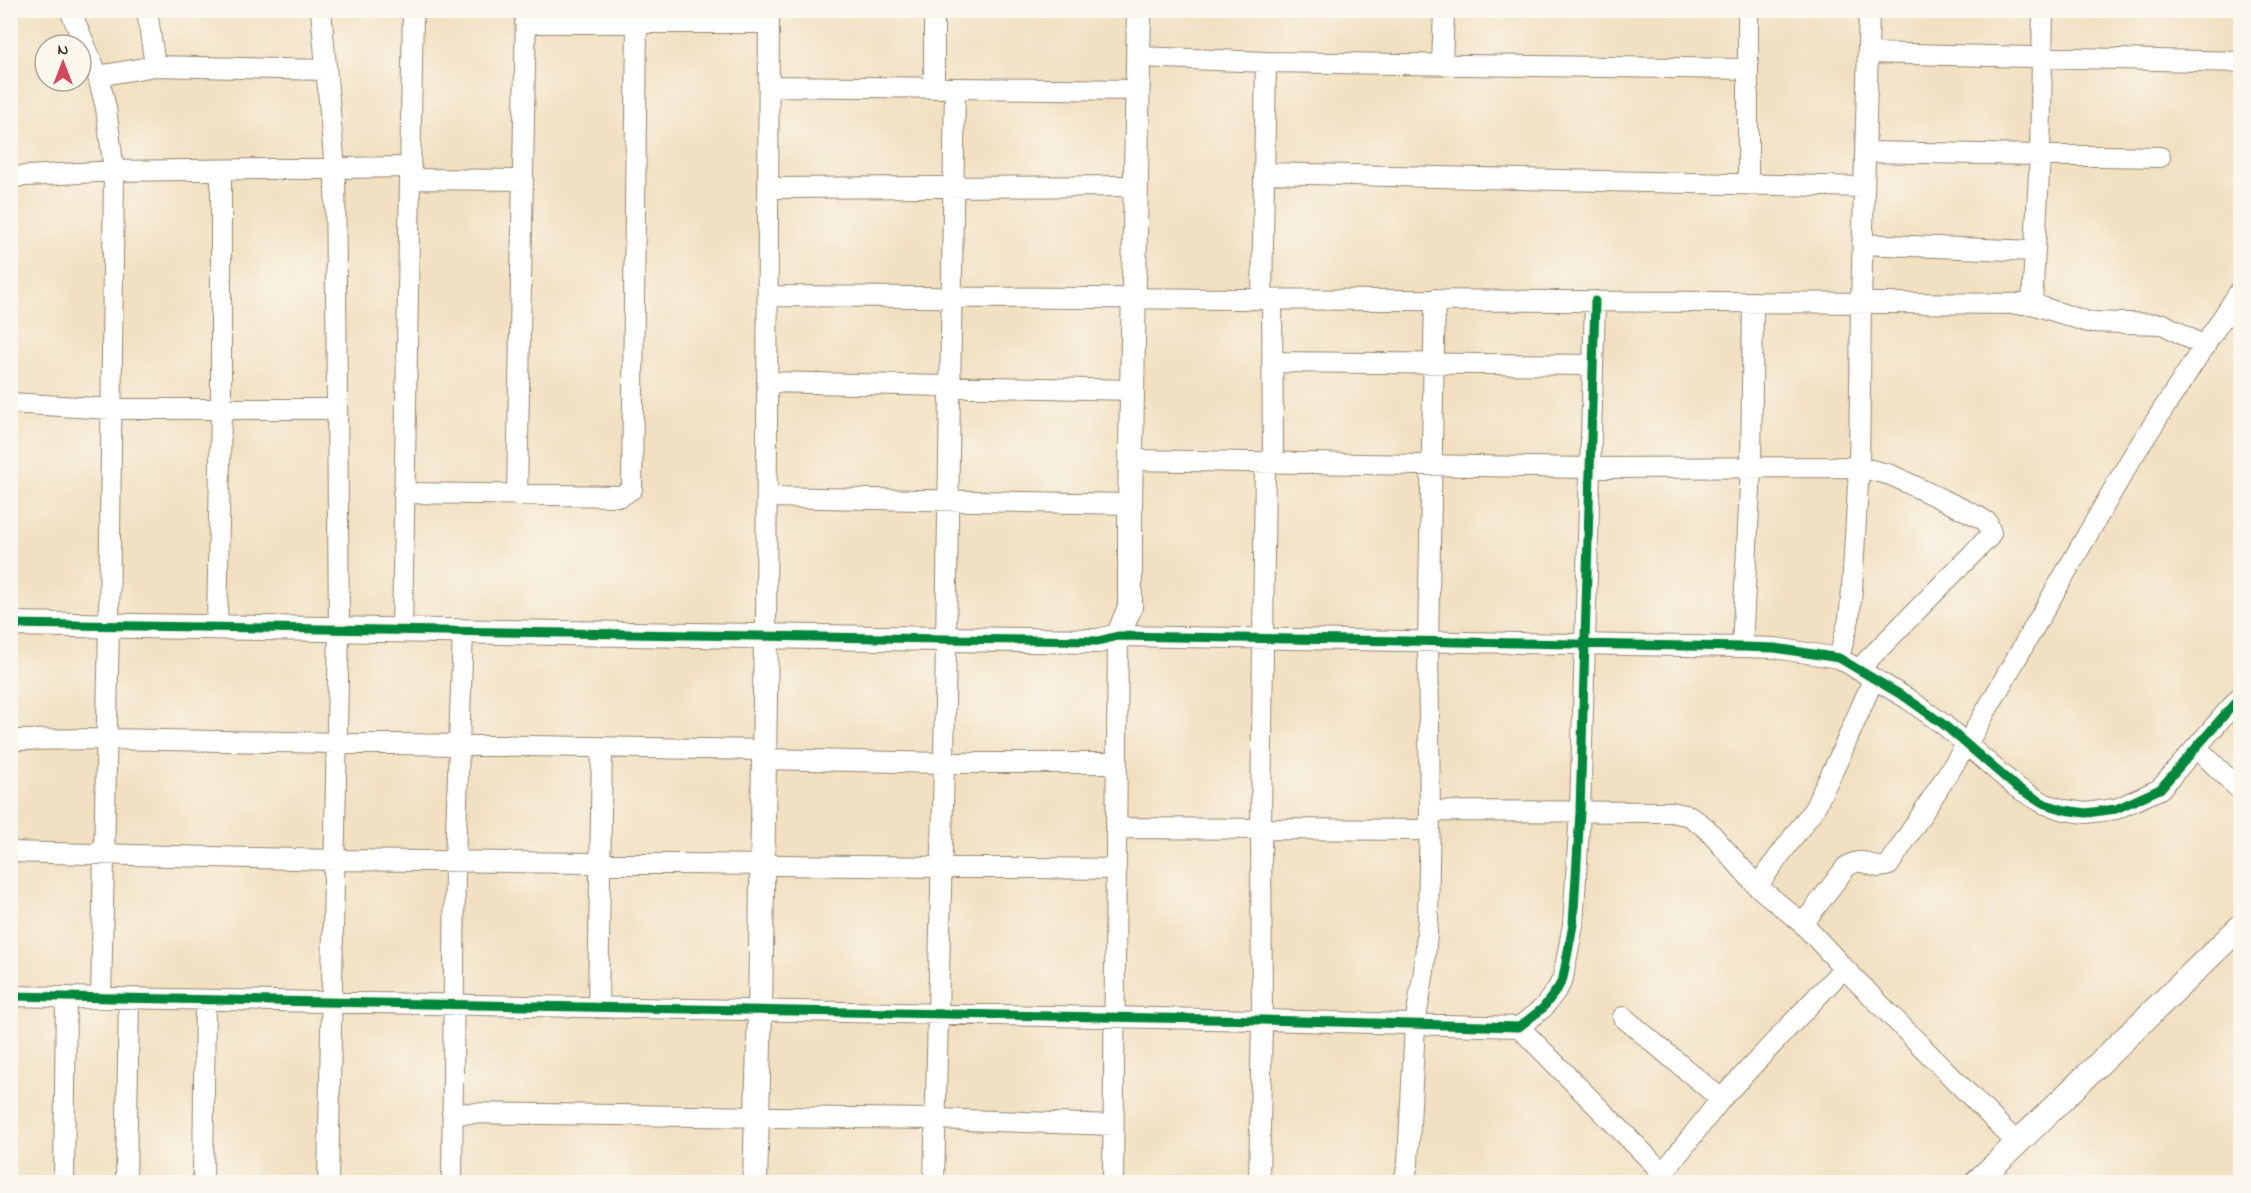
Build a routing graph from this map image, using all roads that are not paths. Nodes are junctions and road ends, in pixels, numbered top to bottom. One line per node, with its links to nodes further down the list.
1 (70, 10): 23 (street)
2 (147, 10): 20 (street)
3 (321, 10): 22 (street)
4 (413, 10): 34 (street)
5 (934, 10): 25 (street)
6 (1139, 10): 15 (street)
7 (1444, 10): 19 (street)
8 (1748, 10): 21 (street)
9 (1869, 10): 14 (street)
10 (2043, 10): 16 (street)
11 (526, 17): 13 (street); 37 (street)
12 (769, 17): 13 (street); 24 (street)
13 (638, 23): 73 (street)
14 (1868, 53): 16 (street); 28 (street)
15 (1140, 57): 17 (street); 27 (street)
16 (2042, 57): 18 (street); 29 (street)
17 (1266, 62): 19 (street); 35 (street)
18 (2241, 62)
19 (1442, 65): 21 (street)
20 (155, 66): 22 (street); 23 (street)
21 (1748, 69): 38 (street)
22 (325, 70): 31 (street)
23 (98, 76): 33 (street)
24 (769, 86): 25 (street); 42 (street)
25 (934, 88): 26 (street)
26 (955, 88): 27 (street); 40 (street)
27 (1138, 90): 39 (street)
28 (1865, 152): 29 (street); 41 (street)
29 (2040, 155): 30 (street); 44 (street)
30 (2160, 157)
31 (335, 169): 32 (street); 34 (street); 65 (street)
32 (221, 170): 33 (street); 64 (street)
33 (114, 171): 36 (street); 63 (street)
34 (411, 173): 37 (street); 72 (street)
35 (1264, 173): 38 (street); 49 (street)
36 (10, 177)
37 (523, 180): 73 (street)
38 (1748, 183): 41 (street)
39 (1137, 186): 40 (street); 48 (street)
40 (953, 187): 42 (street); 47 (street)
41 (1864, 187): 43 (street)
42 (768, 188): 46 (street)
43 (1862, 244): 44 (street); 53 (street)
44 (2034, 251): 54 (street)
45 (2241, 291): 55 (street)
46 (768, 296): 47 (street); 59 (street)
47 (951, 297): 48 (street); 60 (street)
48 (1135, 298): 49 (street); 61 (street)
49 (1267, 298): 50 (street); 56 (street)
50 (1435, 299): 51 (street); 57 (street)
51 (1595, 301): 52 (street); 58 (street)
52 (1753, 302): 53 (street); 71 (street)
53 (1861, 303): 54 (street); 69 (street)
54 (2032, 304): 55 (street)
55 (2205, 347): 97 (street)
56 (1272, 362): 57 (street); 67 (street)
57 (1432, 363): 58 (street); 68 (street)
58 (1593, 365): 70 (street)
59 (767, 382): 60 (street); 74 (street)
60 (949, 386): 61 (street); 75 (street)
61 (1132, 390): 66 (street)
62 (10, 403): 63 (street)
63 (111, 409): 64 (street); 78 (street)
64 (221, 409): 65 (street); 79 (street)
65 (337, 409): 80 (street)
66 (1131, 460): 67 (street); 76 (street)
67 (1269, 462): 68 (street); 85 (street)
68 (1430, 464): 70 (street); 87 (street)
69 (1860, 467): 71 (street); 90 (street); 91 (street)
70 (1588, 468): 71 (street); 88 (street)
71 (1751, 468): 89 (street)
72 (403, 493): 73 (street); 81 (street)
73 (517, 495)
74 (767, 497): 75 (street); 83 (street)
75 (947, 501): 76 (street); 86 (street)
76 (1130, 504): 84 (street)
77 (10, 624): 78 (street)
78 (109, 626): 79 (street); 93 (street)
79 (217, 627): 80 (street)
80 (339, 628): 81 (street); 95 (street)
81 (402, 630): 82 (street)
82 (463, 630): 83 (street); 96 (street)
83 (766, 635): 86 (street); 100 (street)
84 (1118, 636): 85 (street); 86 (street); 102 (street)
85 (1264, 638): 87 (street); 107 (street)
86 (944, 639): 101 (street)
87 (1428, 643): 88 (street); 105 (street)
88 (1584, 645): 89 (street); 104 (street)
89 (1742, 647): 90 (street)
90 (1839, 658): 91 (street)
91 (1865, 675): 97 (street); 116 (street)
92 (2241, 697): 98 (street)
93 (105, 739): 94 (street); 95 (street); 109 (street)
94 (10, 740)
95 (337, 744): 96 (street); 110 (street)
96 (458, 744): 99 (street); 111 (street)
97 (1966, 744): 98 (street); 117 (street)
98 (2196, 747): 103 (street)
99 (602, 748): 100 (street); 112 (street)
100 (763, 754): 101 (street); 113 (street)
101 (944, 763): 102 (street); 114 (street)
102 (1116, 763): 106 (street)
103 (2241, 790)
104 (1580, 812): 105 (street); 116 (street); 134 (street)
105 (1430, 820): 107 (street); 133 (street)
106 (1115, 828): 107 (street); 115 (street)
107 (1260, 828): 132 (street)
108 (10, 852): 109 (street)
109 (103, 855): 110 (street); 122 (street)
110 (334, 860): 111 (street); 125 (street)
111 (455, 861): 112 (street); 126 (street)
112 (600, 862): 113 (street); 127 (street)
113 (761, 865): 114 (street); 128 (street)
114 (940, 867): 115 (street); 129 (street)
115 (1115, 869): 131 (street)
116 (1757, 886): 117 (street)
117 (1803, 924): 119 (street)
118 (2241, 927): 140 (street)
119 (1844, 968): 135 (street); 140 (street)
120 (10, 996): 121 (street)
121 (66, 997): 122 (street); 142 (street)
122 (101, 998): 123 (street)
123 (129, 999): 124 (street); 143 (street)
124 (205, 1000): 125 (street); 144 (street)
125 (331, 1003): 126 (street); 145 (street)
126 (452, 1005): 127 (street); 136 (street)
127 (598, 1008): 128 (street)
128 (760, 1011): 129 (street); 137 (street)
129 (937, 1015): 131 (street); 138 (street)
130 (1623, 1017): 135 (street)
131 (1116, 1018): 132 (street); 139 (street)
132 (1262, 1020): 133 (street); 150 (street)
133 (1415, 1024): 134 (street); 151 (street)
134 (1520, 1027): 141 (street)
135 (1721, 1099): 141 (street)
136 (452, 1113): 137 (street); 146 (street)
137 (756, 1116): 138 (street); 147 (street)
138 (935, 1119): 139 (street); 148 (street)
139 (1113, 1125): 149 (street)
140 (2018, 1143): 152 (street)
141 (1664, 1180)
142 (64, 1182)
143 (126, 1182)
144 (203, 1182)
145 (328, 1182)
146 (452, 1182)
147 (754, 1182)
148 (934, 1182)
149 (1113, 1182)
150 (1259, 1182)
151 (1404, 1182)
152 (1977, 1182)

